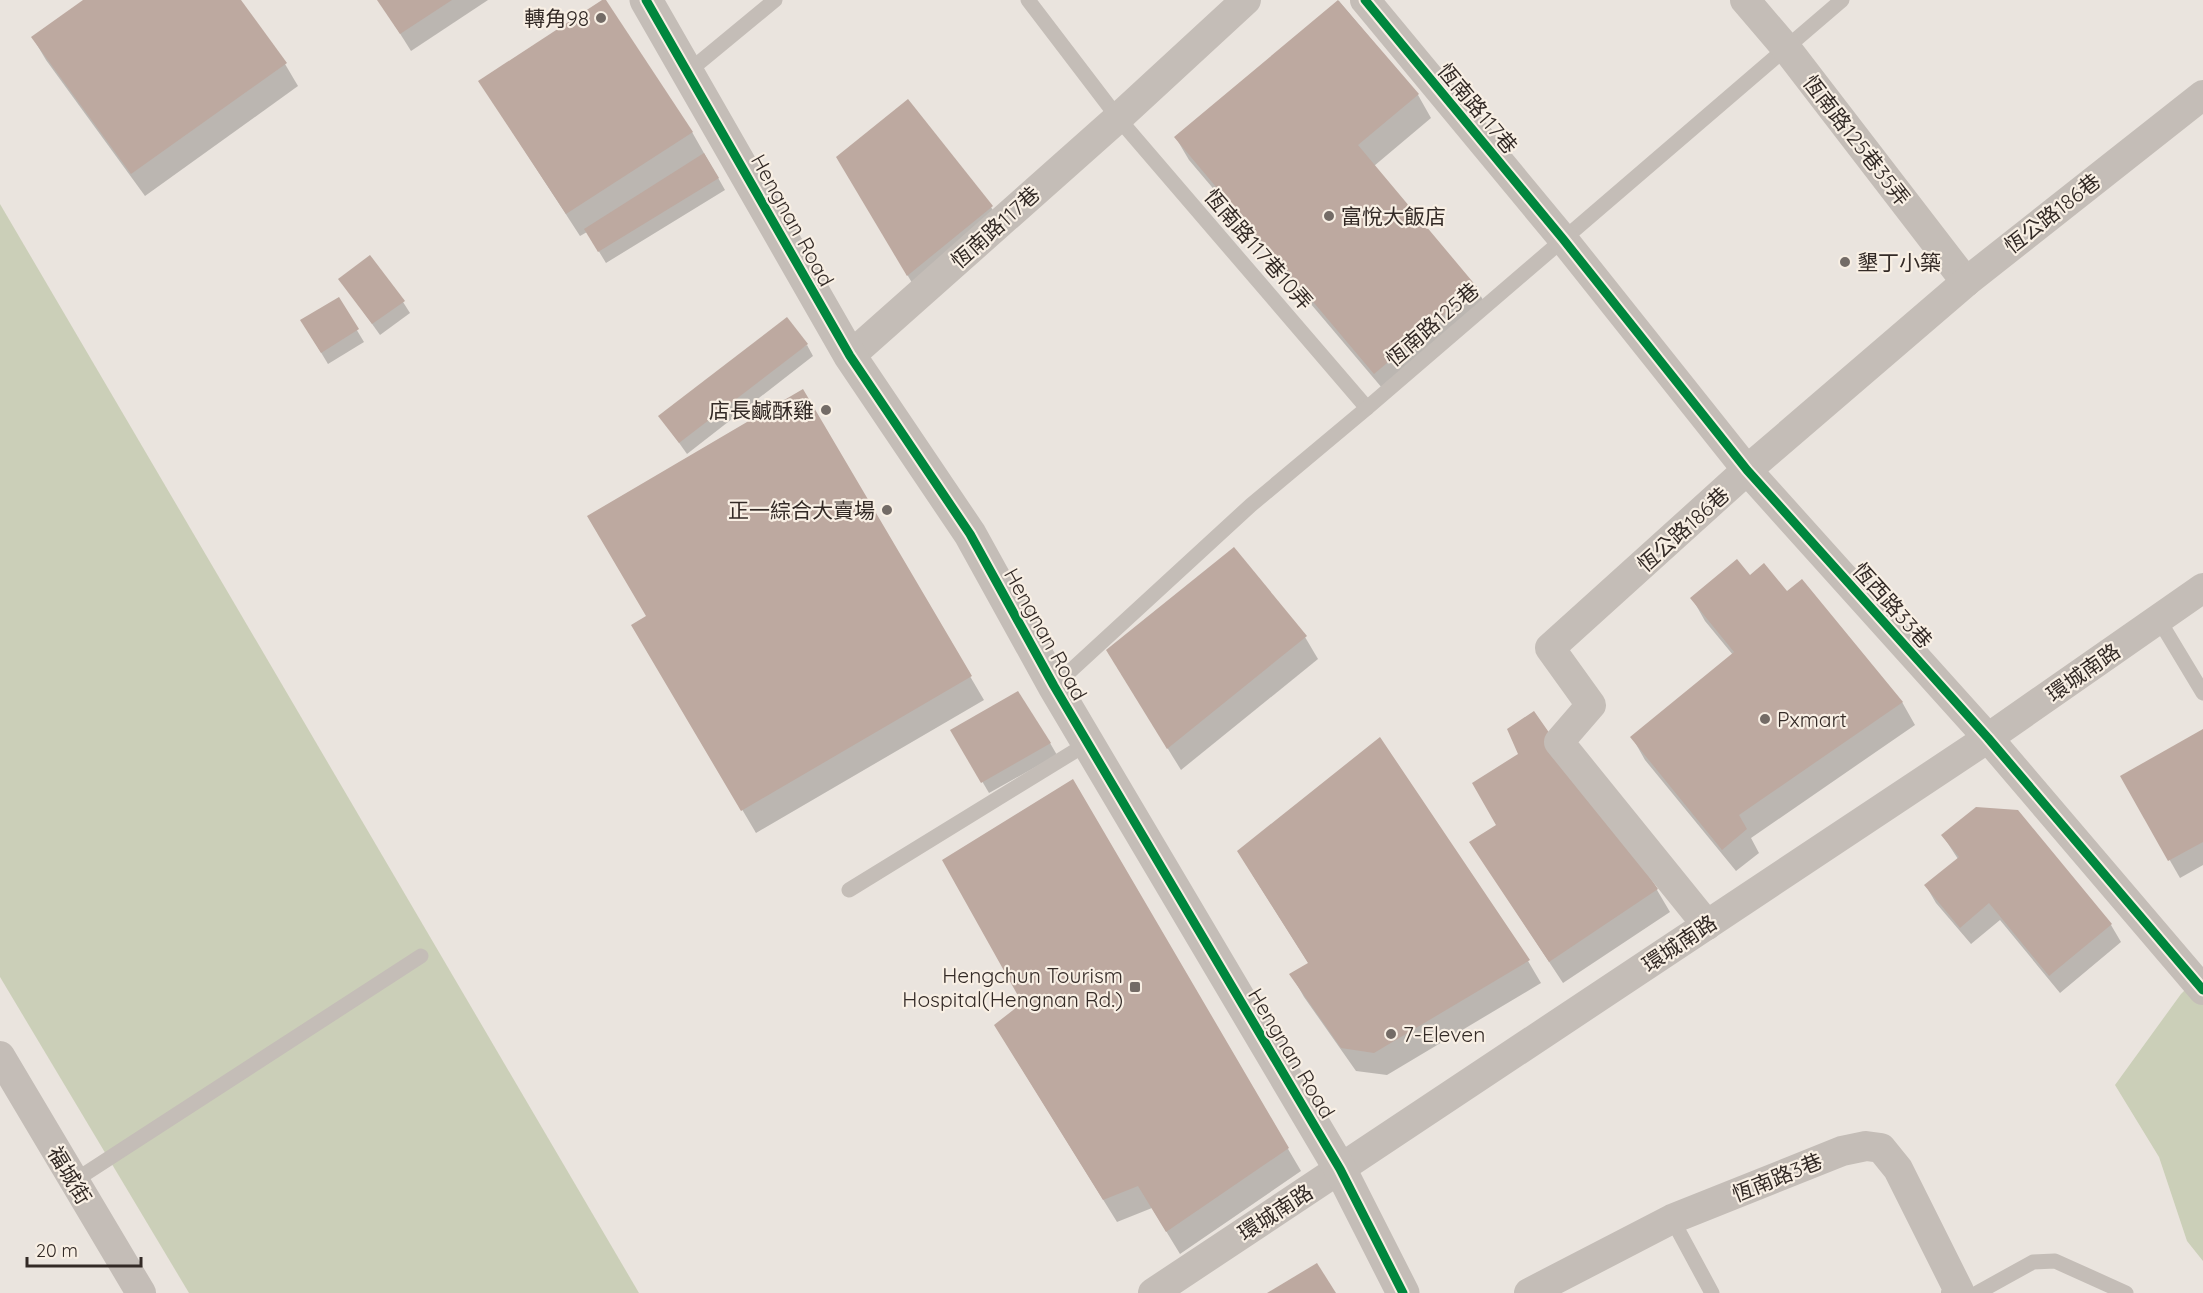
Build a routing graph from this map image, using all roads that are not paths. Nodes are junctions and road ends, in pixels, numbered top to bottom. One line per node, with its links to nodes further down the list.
1 (646, 0): 9 (street, Hengnan Road)
2 (775, 0): 9 (lane)
3 (1028, 0): 11 (lane, 恆南路117巷10弄)
4 (1246, 0): 11 (street, 恆南路117巷)
5 (1365, 0): 12 (street, 恆南路117巷)
6 (1745, 0): 8 (street, 恆南路125巷35弄)
7 (1842, 0): 8 (lane, 恆南路125巷)
8 (1786, 48): 12 (lane, 恆南路125巷); 13 (street, 恆南路125巷35弄)
9 (689, 72): 14 (street, Hengnan Road)
10 (2203, 95): 13 (street, 恆公路186巷)
11 (1118, 118): 14 (street, 恆南路117巷); 15 (lane, 恆南路117巷10弄)
12 (1563, 239): 15 (lane, 恆南路125巷); 16 (street, 恆西路33巷)
13 (1966, 282): 16 (street, 恆公路186巷)
14 (850, 356): 19 (street, Hengnan Road)
15 (1367, 408): 19 (lane, 恆南路125巷)
16 (1748, 470): 21 (street, 恆西路33巷); 24 (street, 恆公路186巷)
17 (2203, 588): 18 (street, 環城南路)
18 (2159, 620): 20 (lane); 21 (street, 環城南路)
19 (1054, 686): 22 (street, Hengnan Road)
20 (2203, 693)
21 (1988, 738): 24 (street, 環城南路); 26 (street, 恆西路33巷)
22 (1088, 743): 23 (lane); 28 (street, Hengnan Road)
23 (849, 890)
24 (1707, 925): 28 (street, 環城南路)
25 (421, 956): 29 (lane)
26 (2203, 990)
27 (0, 1056): 29 (street, 福城街)
28 (1340, 1169): 32 (street, 環城南路); 33 (street, Hengnan Road)
29 (74, 1181): 31 (street, 福城街)
30 (1672, 1219): 34 (street, 恆南路3巷); 35 (lane); 36 (street, 恆南路3巷)
31 (141, 1293)
32 (1153, 1293)
33 (1403, 1293)
34 (1529, 1293)
35 (1712, 1293)
36 (1964, 1293): 37 (lane)
37 (2126, 1293)

